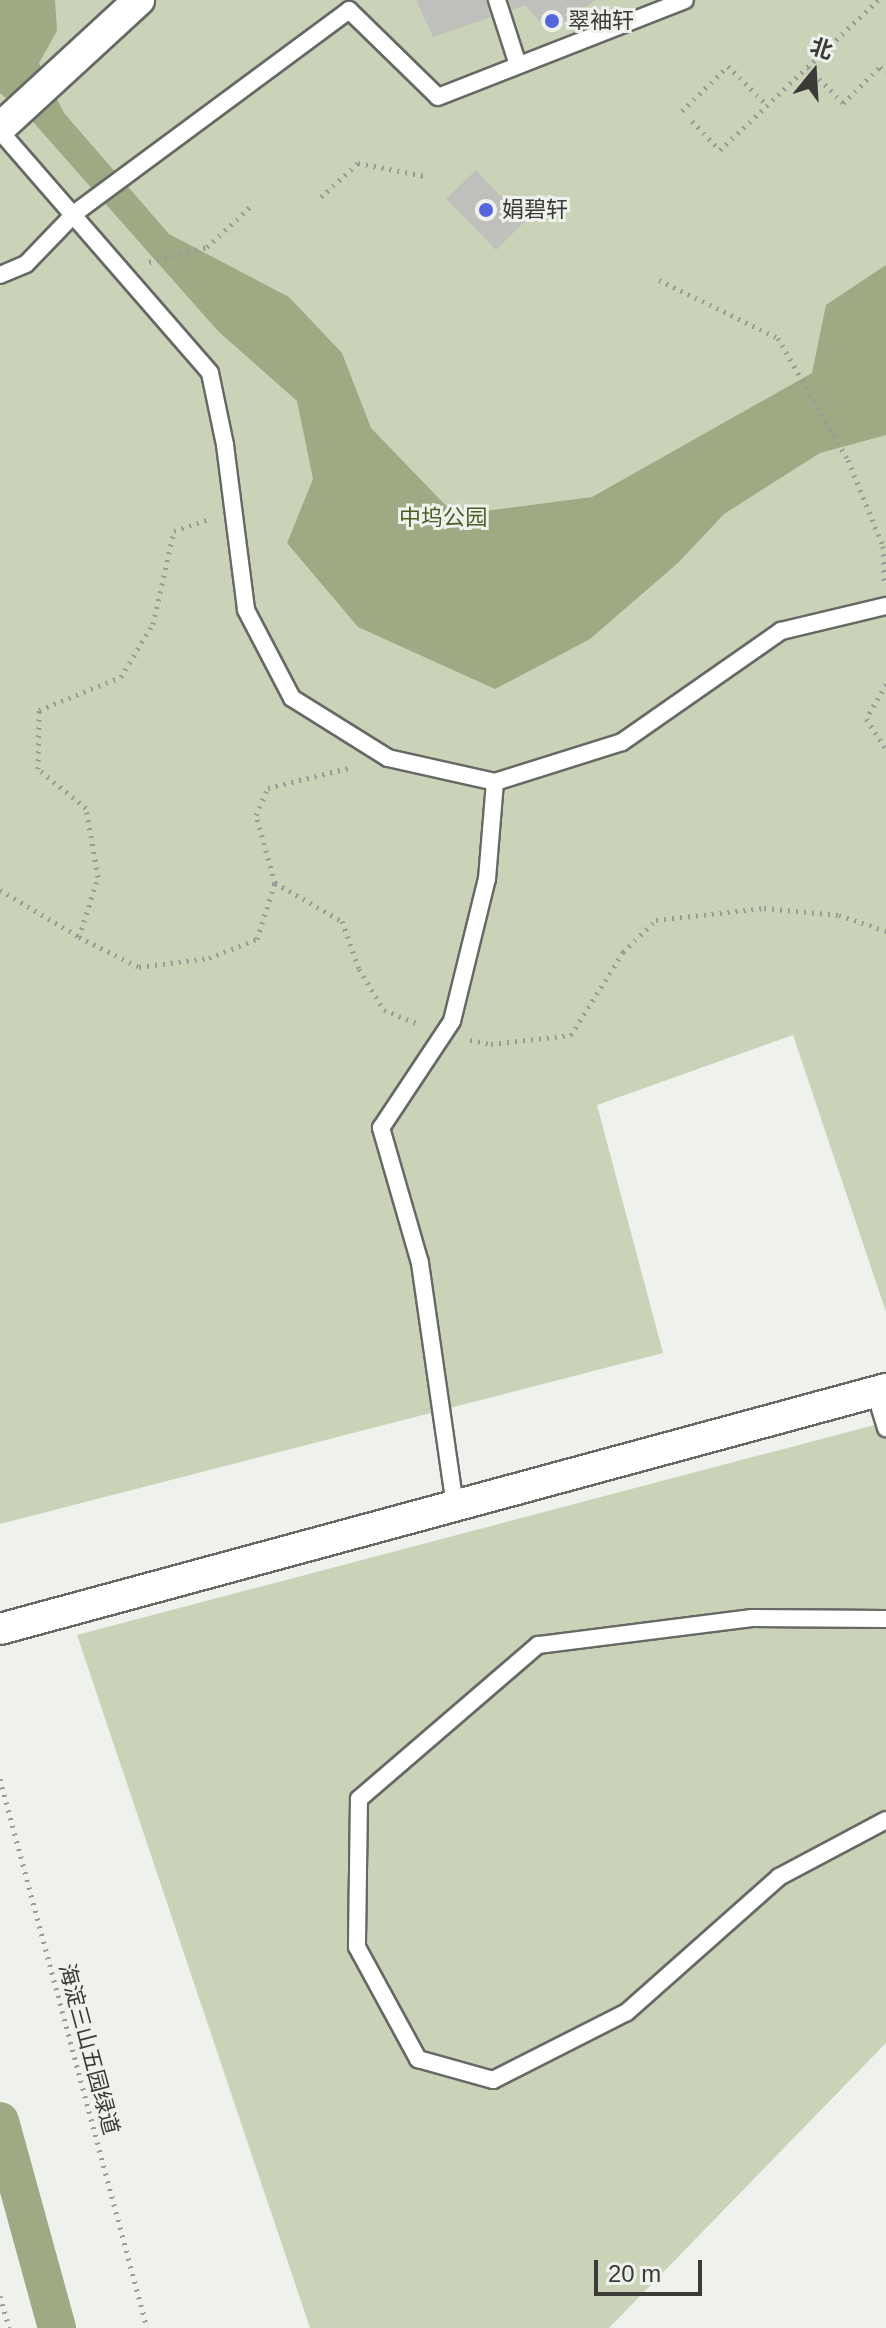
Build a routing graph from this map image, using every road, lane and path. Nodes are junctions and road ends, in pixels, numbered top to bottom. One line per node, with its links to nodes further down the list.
1 (139, 0): 11 (street)
2 (497, 0): 5 (lane)
3 (685, 0): 5 (lane)
4 (878, 0): 6 (path)
5 (518, 65): 15 (lane)
6 (808, 67): 7 (path); 8 (path)
7 (886, 73)
8 (767, 105): 9 (path); 10 (path)
9 (682, 111)
10 (692, 121)
11 (0, 129): 15 (lane)
12 (425, 176): 13 (path)
13 (321, 197)
14 (251, 206): 17 (path)
15 (75, 213): 16 (lane); 17 (lane)
16 (0, 275)
17 (127, 275): 19 (lane)
18 (659, 280): 20 (path)
19 (230, 511): 23 (lane); 28 (path)
20 (886, 606): 24 (lane)
21 (886, 684): 22 (path)
22 (886, 749)
23 (388, 758): 24 (lane); 25 (path)
24 (495, 782): 29 (lane)
25 (275, 883): 28 (path); 29 (path)
26 (0, 890): 28 (path)
27 (886, 930): 29 (path)
28 (79, 937)
29 (443, 1034): 32 (lane)
30 (881, 1391): 31 (lane); 32 (street)
31 (886, 1428)
32 (455, 1506): 34 (street)
33 (886, 1619): 36 (lane)
34 (0, 1629)
35 (0, 1779): 39 (path, 海淀三山五园绿道)
36 (886, 1820)
37 (0, 2296): 38 (path)
38 (9, 2328)
39 (147, 2328)

